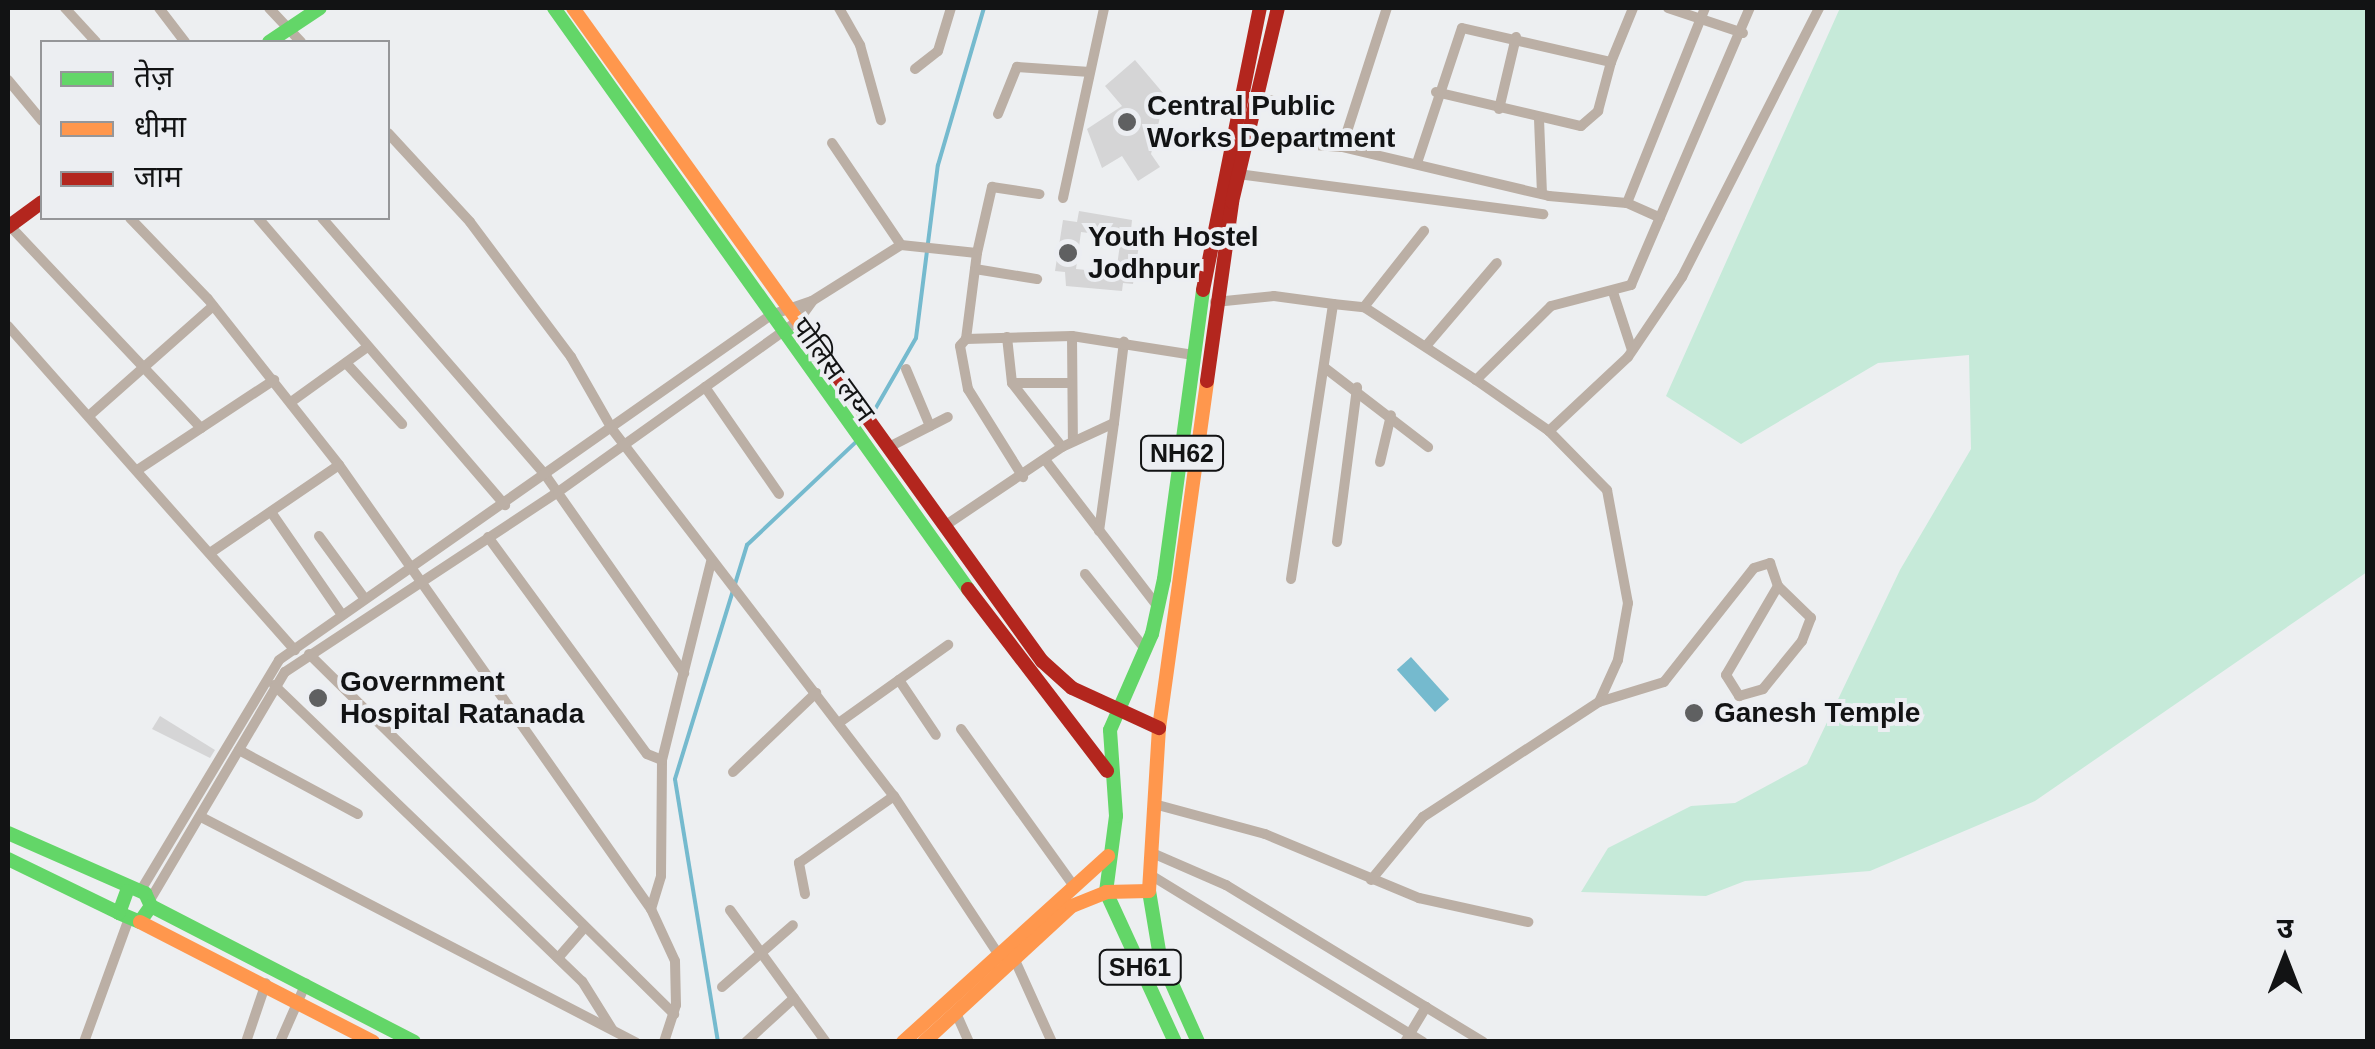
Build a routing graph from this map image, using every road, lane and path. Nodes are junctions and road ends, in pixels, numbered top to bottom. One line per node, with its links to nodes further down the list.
1 (65, 8): 21 (street)
2 (159, 8): 22 (street)
3 (269, 8): 18 (street)
4 (320, 8): 18 (main road)
5 (554, 8): 68 (main road)
6 (573, 8): 66 (main road, पोलिस लय्न)
7 (839, 8): 36 (street)
8 (951, 8): 26 (street)
9 (1104, 8): 27 (street)
10 (1260, 8): 62 (main road, NH62)
11 (1278, 8): 30 (main road, NH62)
12 (1387, 8): 40 (street)
13 (1633, 8): 25 (street)
14 (1668, 8): 17 (street)
15 (1750, 8): 19 (street)
16 (1819, 8): 78 (street)
17 (1703, 12): 19 (street); 47 (street)
18 (288, 29): 23 (main road); 24 (street)
19 (1742, 33): 49 (street)
20 (1516, 37): 25 (street); 29 (street); 31 (street)
21 (94, 40)
22 (184, 40)
23 (272, 40)
24 (299, 40)
25 (1611, 62): 35 (street)
26 (915, 69)
27 (1090, 72): 33 (street); 45 (street)
28 (8, 80): 34 (street)
29 (1436, 92): 31 (street); 41 (street)
30 (1254, 96): 32 (street); 38 (main road, NH62)
31 (1499, 109): 35 (street)
32 (1307, 110)
33 (998, 114)
34 (40, 119)
35 (1540, 119): 44 (street)
36 (881, 120)
37 (390, 135): 98 (street)
38 (1244, 140): 40 (street); 42 (main road, NH62)
39 (832, 143): 55 (street)
40 (1342, 147): 41 (street)
41 (1417, 162): 44 (street)
42 (1237, 174): 48 (street); 63 (main road, NH62)
43 (1040, 194): 56 (street)
44 (1542, 194): 47 (street)
45 (1064, 198)
46 (40, 203): 53 (main road)
47 (1627, 204): 49 (street)
48 (1542, 214)
49 (1660, 218): 60 (street)
50 (132, 220): 65 (street)
51 (260, 220): 77 (street)
52 (324, 220): 108 (street)
53 (8, 225): 81 (street)
54 (1424, 230): 67 (street)
55 (905, 245): 56 (street); 61 (street)
56 (977, 253): 58 (street)
57 (1497, 262): 76 (street)
58 (975, 268): 59 (street); 74 (street)
59 (1037, 279)
60 (1613, 292): 78 (street); 85 (street)
61 (812, 301): 66 (street); 69 (street)
62 (1201, 301): 63 (street); 79 (main road, NH62)
63 (1218, 302): 64 (street); 140 (main road, NH62)
64 (1333, 304): 67 (street); 82 (street)
65 (214, 306): 81 (street); 84 (street)
66 (787, 306): 68 (street); 69 (main road, पोलिस लय्न)
67 (1364, 307): 76 (street)
68 (771, 315): 71 (main road); 98 (street)
69 (798, 321): 71 (street); 101 (main road, पोलिस लय्न)
70 (8, 326): 91 (street)
71 (783, 332): 88 (street); 145 (main road)
72 (1007, 336): 73 (street); 74 (street); 86 (street)
73 (1072, 336): 75 (street); 87 (street)
74 (966, 339): 109 (street)
75 (1124, 342): 79 (street); 94 (street)
76 (1426, 346): 85 (street)
77 (366, 348): 80 (street); 112 (street)
78 (1632, 350): 99 (street)
79 (1194, 355): 127 (main road, NH62)
80 (346, 363): 90 (street); 95 (street)
81 (145, 365): 91 (street); 97 (street)
82 (1324, 368): 89 (street); 123 (street)
83 (906, 369): 96 (street)
84 (274, 380): 90 (street); 97 (street)
85 (1476, 380): 99 (street)
86 (1012, 383): 87 (street); 102 (street)
87 (1068, 383): 102 (street)
88 (705, 386): 100 (street); 111 (street)
89 (1357, 386): 92 (street); 118 (street)
90 (291, 402): 106 (street)
91 (91, 414): 107 (street)
92 (1391, 414): 103 (street); 105 (street)
93 (948, 417): 96 (street)
94 (1114, 422): 102 (street); 115 (street)
95 (402, 424)
96 (930, 426): 101 (street)
97 (201, 428): 107 (street)
98 (612, 429): 100 (street); 108 (street)
99 (1549, 432): 137 (street)
100 (623, 444): 110 (street); 120 (street)
101 (886, 444): 114 (main road, पोलिस लय्न)
102 (1067, 444): 104 (street)
103 (1428, 447)
104 (1046, 461): 109 (street); 115 (street)
105 (1380, 462)
106 (339, 465): 113 (street); 121 (street)
107 (139, 468): 119 (street)
108 (546, 476): 110 (street); 112 (street)
109 (1022, 478): 114 (street)
110 (558, 492): 117 (street); 133 (street)
111 (779, 494)
112 (505, 505): 121 (street)
113 (271, 512): 119 (street); 128 (street)
114 (946, 525): 138 (main road, पोलिस लय्न)
115 (1099, 530): 127 (street)
116 (319, 536): 126 (street)
117 (488, 536): 124 (street); 144 (street)
118 (1337, 542)
119 (210, 553): 130 (street)
120 (716, 567): 133 (street); 136 (street)
121 (410, 568): 124 (street); 126 (street)
122 (1085, 574): 131 (street)
123 (1291, 579)
124 (420, 582): 132 (street); 162 (street)
125 (1778, 586): 125 (street); 137 (street)
126 (364, 599): 128 (street)
127 (1158, 607): 131 (main road, NH62)
128 (342, 615): 130 (street)
129 (948, 645): 134 (street)
130 (293, 648): 132 (street); 161 (street)
131 (1146, 650): 138 (main road, NH62)
132 (306, 656): 135 (street); 167 (street)
133 (684, 673): 144 (street)
134 (899, 680): 139 (street); 142 (street)
135 (274, 685): 143 (street); 170 (street)
136 (816, 693): 139 (street); 146 (street)
137 (1598, 702): 156 (street)
138 (1116, 706): 140 (main road, पोलिस लय्न); 145 (main road, NH62)
139 (840, 722): 147 (street)
140 (1159, 728): 148 (main road, NH62)
141 (960, 729): 157 (street)
142 (936, 735)
143 (239, 750): 149 (street); 150 (street)
144 (662, 760): 162 (street)
145 (1107, 771): 153 (main road, NH62)
146 (733, 772)
147 (894, 796): 160 (street); 169 (street)
148 (1152, 804): 152 (main road, NH62); 156 (street)
149 (358, 814)
150 (203, 818): 161 (street); 180 (street)
151 (8, 833): 161 (main road)
152 (1150, 852): 155 (main road, NH62); 177 (street)
153 (1108, 856): 157 (main road); 159 (main road, NH62)
154 (8, 859): 164 (main road)
155 (1149, 874): 158 (main road, NH62); 181 (street)
156 (1371, 880): 165 (street)
157 (1073, 885): 169 (main road)
158 (1149, 891): 159 (main road); 196 (main road, SH61)
159 (1106, 892): 171 (main road); 195 (main road, SH61)
160 (804, 894)
161 (142, 897): 164 (main road); 164 (main road); 173 (main road)
162 (651, 909): 179 (street)
163 (730, 910): 168 (street)
164 (129, 919): 172 (main road); 183 (street)
165 (1528, 922)
166 (793, 925): 168 (street)
167 (581, 931): 170 (street); 179 (street)
168 (762, 954): 174 (street); 175 (street)
169 (998, 954): 191 (main road)
170 (560, 955): 180 (street)
171 (1014, 957): 178 (main road); 194 (street)
172 (266, 982): 176 (main road); 184 (street)
173 (307, 982): 176 (street); 186 (main road)
174 (722, 988)
175 (794, 998): 189 (street); 190 (street)
176 (297, 1000): 182 (main road); 185 (street)
177 (1426, 1007): 181 (street); 198 (street)
178 (956, 1013): 192 (main road); 193 (street)
179 (672, 1020): 188 (street)
180 (614, 1032): 187 (street)
181 (1408, 1037): 197 (street)
182 (366, 1040)
183 (84, 1042)
184 (246, 1042)
185 (280, 1042)
186 (414, 1042)
187 (636, 1042)
188 (664, 1042)
189 (746, 1042)
190 (826, 1042)
191 (903, 1042)
192 (924, 1042)
193 (968, 1042)
194 (1052, 1042)
195 (1176, 1042)
196 (1198, 1042)
197 (1424, 1042)
198 (1483, 1042)

